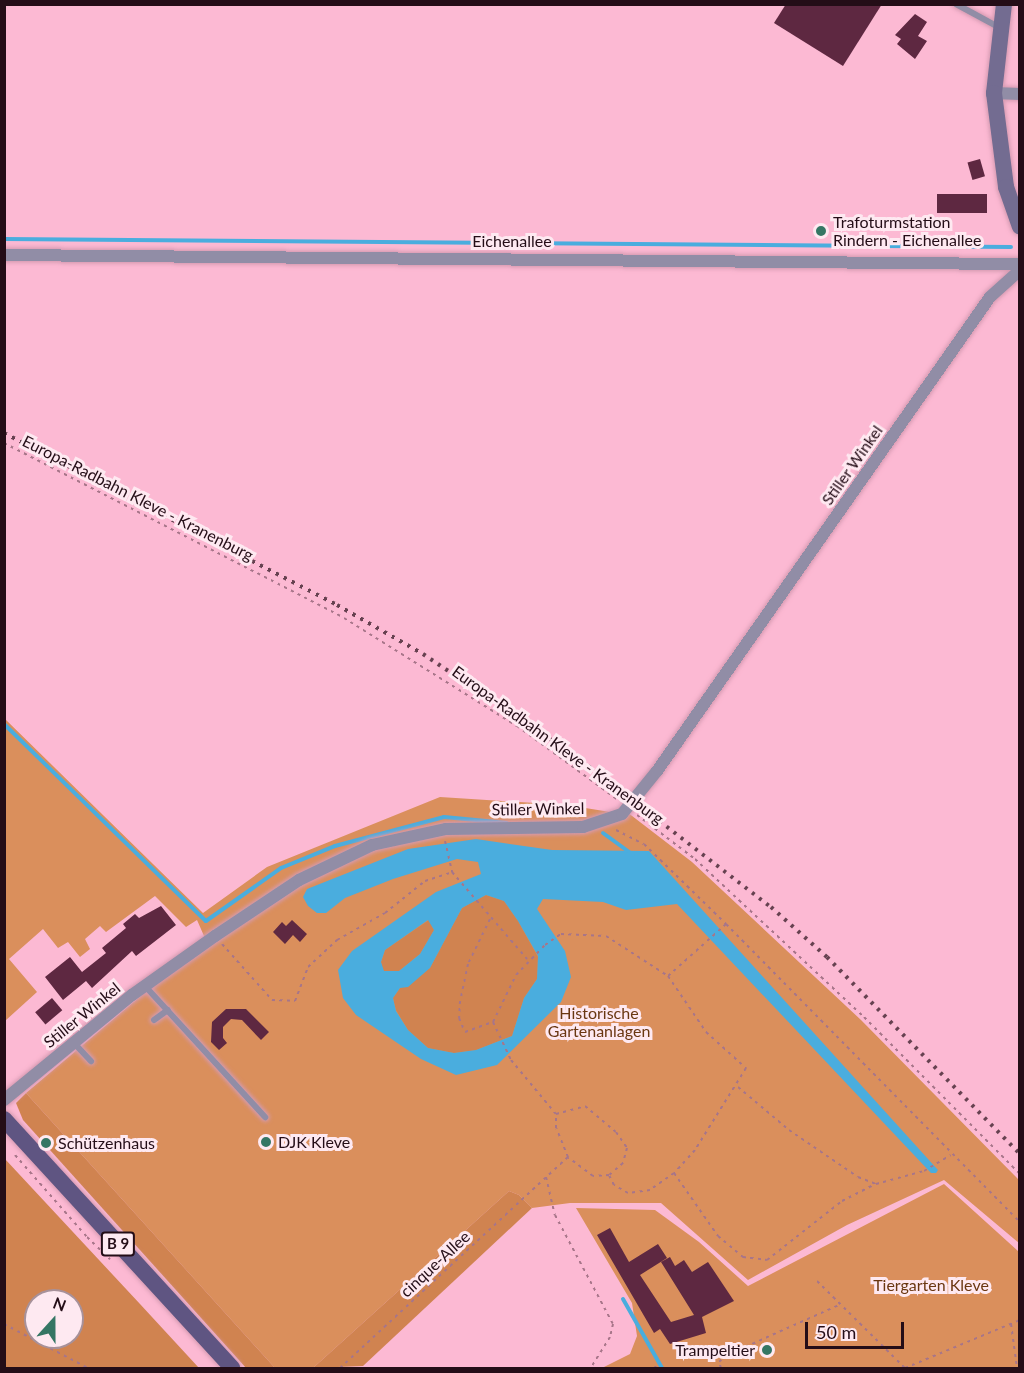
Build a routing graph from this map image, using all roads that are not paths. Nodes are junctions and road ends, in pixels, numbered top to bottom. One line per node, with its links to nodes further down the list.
1 (956, 4): 3 (lane)
2 (1004, 4): 3 (main road)
3 (1000, 28): 4 (main road)
4 (994, 93): 5 (street); 6 (main road)
5 (1020, 94)
6 (1020, 227)
7 (4, 255): 8 (street, Eichenallee)
8 (1020, 264)
9 (1020, 270): 10 (street, Stiller Winkel)
10 (145, 986): 11 (lane); 13 (street, Stiller Winkel)
11 (168, 1010): 12 (lane); 16 (lane)
12 (154, 1020)
13 (74, 1043): 14 (lane); 15 (street, Stiller Winkel)
14 (91, 1061)
15 (4, 1100)
16 (265, 1117)
17 (4, 1119): 18 (main road, B 9)
18 (232, 1368)

